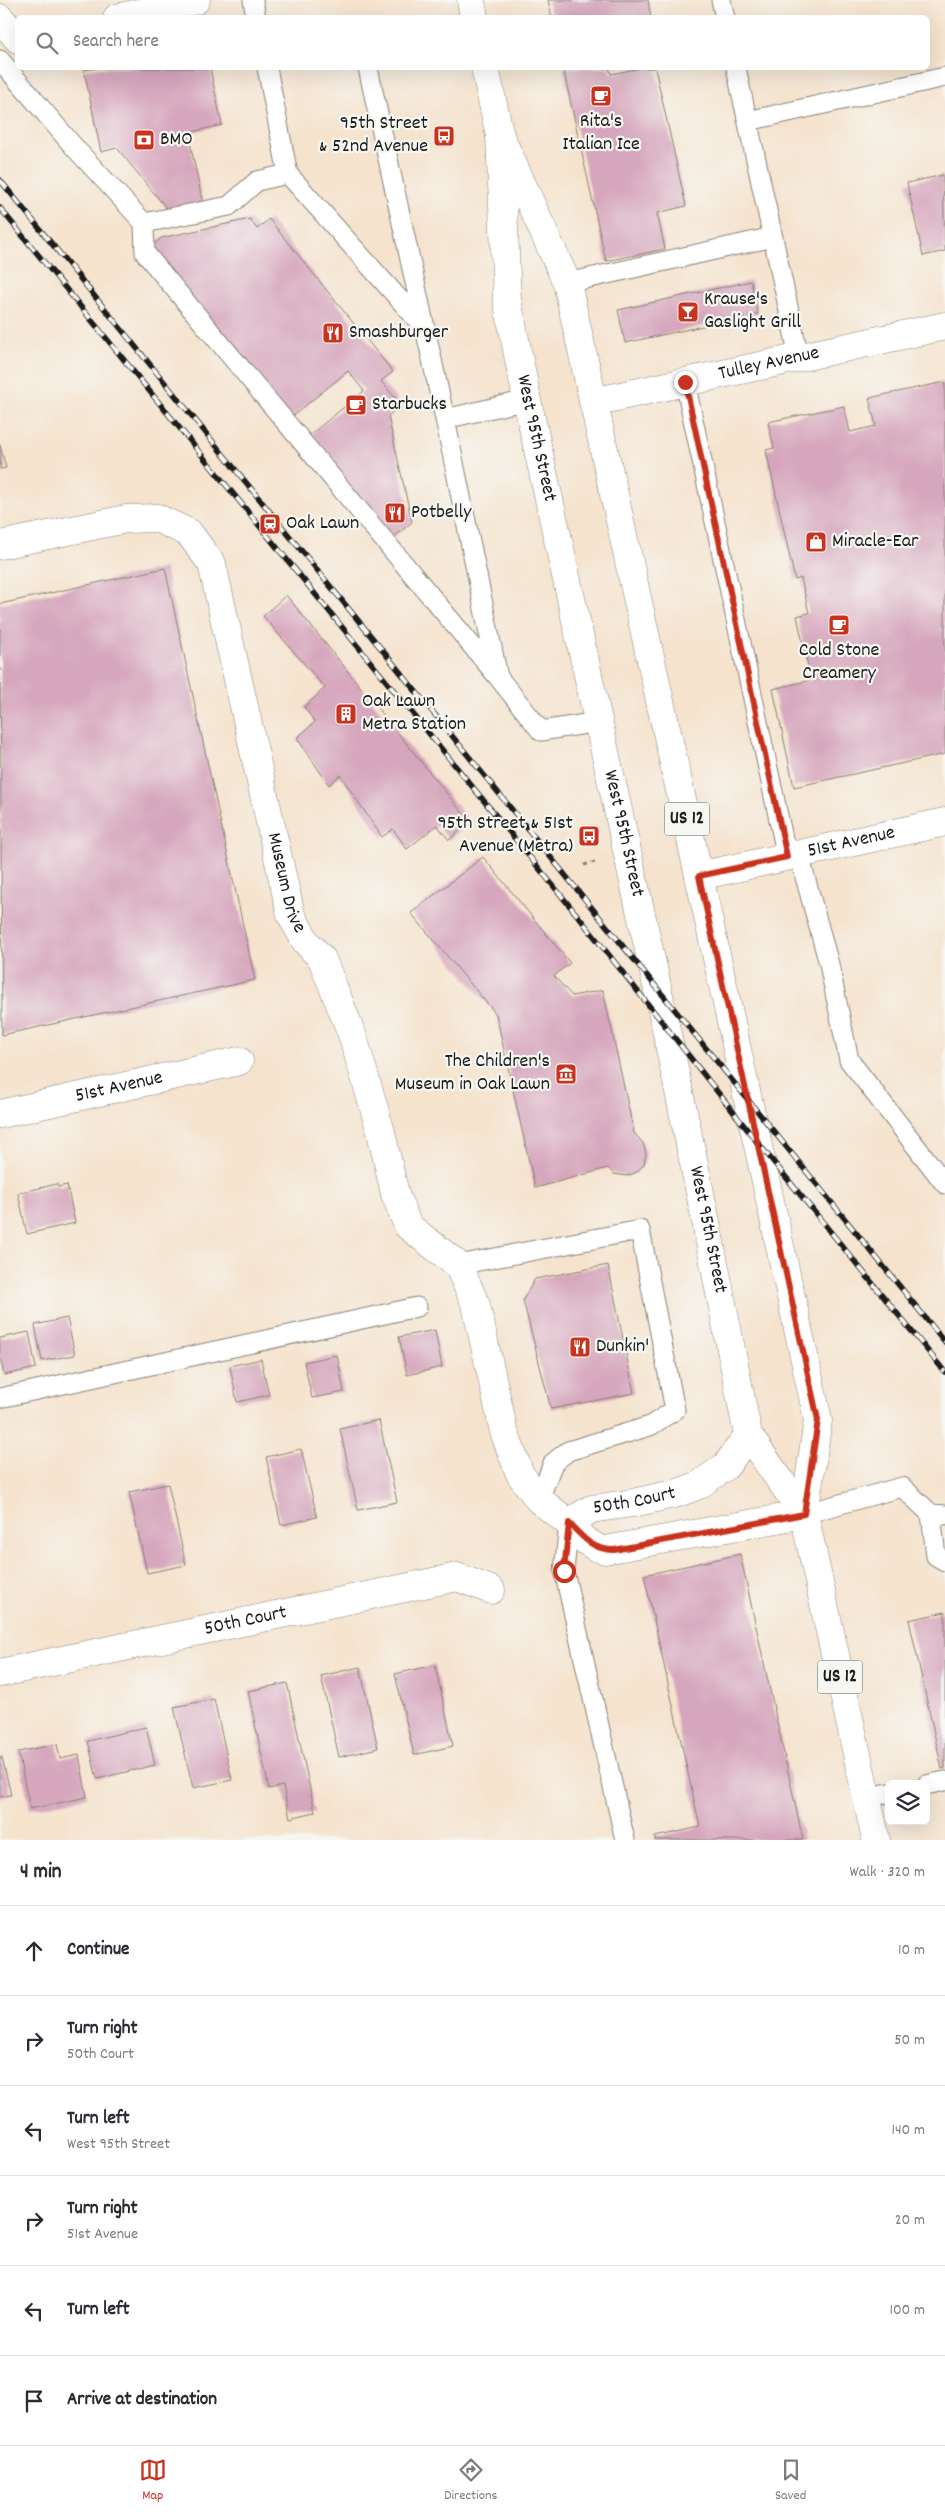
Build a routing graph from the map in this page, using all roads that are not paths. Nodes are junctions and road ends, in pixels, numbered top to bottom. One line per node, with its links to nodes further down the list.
1 (196, 0): 5 (main road)
2 (253, 0): 7 (lane)
3 (471, 0): 8 (main road)
4 (721, 0): 9 (lane)
5 (162, 4): 6 (main road)
6 (127, 15)
7 (256, 15)
8 (474, 15)
9 (724, 15)
10 (0, 18): 11 (main road)
11 (15, 36)
12 (15, 41): 13 (main road)
13 (0, 44)
14 (0, 60): 23 (lane)
15 (267, 70): 22 (lane)
16 (368, 70): 27 (lane)
17 (485, 70): 21 (main road, West 95th Street / US 12)
18 (736, 70): 20 (lane)
19 (945, 77): 20 (lane)
20 (748, 121): 24 (lane)
21 (500, 136): 25 (main road, West 95th Street / US 12); 30 (main road, West 95th Street / US 12)
22 (288, 174): 23 (lane); 27 (lane)
23 (144, 223): 34 (lane)
24 (773, 237): 25 (lane); 28 (lane)
25 (567, 283): 31 (main road, West 95th Street / US 12)
26 (945, 326): 28 (main road, Tulley Avenue)
27 (425, 328): 32 (lane)
28 (799, 357): 29 (main road, Tulley Avenue)
29 (685, 382): 31 (main road, Tulley Avenue); 37 (lane)
30 (527, 400): 32 (lane); 35 (main road, West 95th Street / US 12)
31 (593, 402): 38 (main road, West 95th Street / US 12)
32 (444, 418): 34 (lane)
33 (0, 545): 42 (main road, Museum Drive)
34 (498, 677): 35 (lane)
35 (599, 722): 45 (main road, West 95th Street / US 12)
36 (944, 824): 37 (main road, 51st Avenue)
37 (793, 856): 38 (main road, 51st Avenue); 41 (lane)
38 (699, 876): 47 (main road, West 95th Street / US 12)
39 (239, 1061): 40 (main road, 51st Avenue)
40 (0, 1114)
41 (945, 1184)
42 (458, 1266): 46 (main road); 46 (lane)
43 (417, 1307): 44 (lane)
44 (0, 1398)
45 (748, 1435): 47 (main road, West 95th Street / US 12); 49 (main road, 50th Court)
46 (539, 1500): 49 (main road)
47 (804, 1514): 48 (lane); 49 (main road, 50th Court); 55 (main road, West 95th Street / US 12)
48 (938, 1514): 50 (lane)
49 (569, 1523): 56 (lane)
50 (945, 1561)
51 (491, 1590): 52 (main road, 50th Court)
52 (0, 1673)
53 (945, 1781): 54 (lane)
54 (930, 1784)
55 (878, 1795): 57 (main road, West 95th Street / US 12)
56 (626, 1840)
57 (876, 1840)

